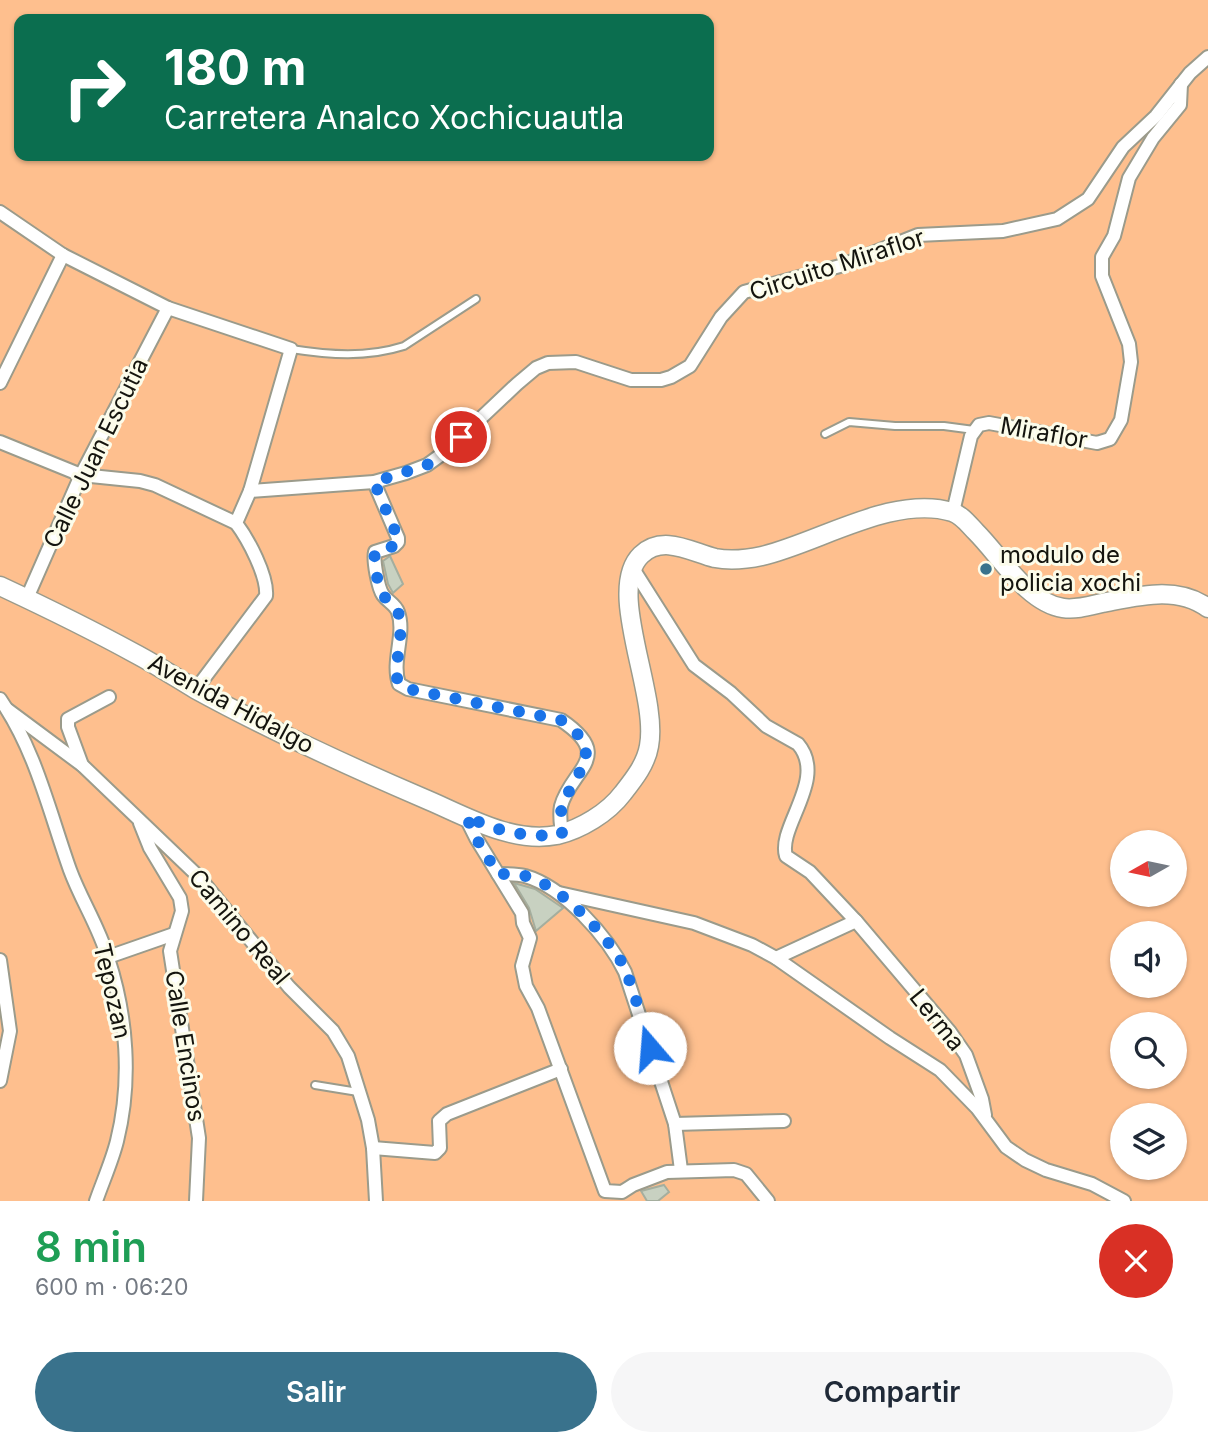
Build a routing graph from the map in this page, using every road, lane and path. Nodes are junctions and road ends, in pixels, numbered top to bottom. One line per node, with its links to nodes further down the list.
1 (1208, 57): 2 (street, Circuito Miraflor)
2 (1181, 84): 9 (street, Miraflor); 13 (street, Circuito Miraflor)
3 (0, 212): 4 (street)
4 (63, 255): 6 (street); 8 (street)
5 (476, 299): 7 (lane)
6 (168, 308): 7 (street); 12 (street, Calle Juan Escutia)
7 (290, 349): 14 (street)
8 (0, 383)
9 (974, 430): 10 (lane); 15 (street, Miraflor)
10 (825, 434)
11 (0, 442): 12 (street)
12 (82, 475): 16 (street); 19 (street, Calle Juan Escutia)
13 (374, 482): 14 (street, Circuito Miraflor); 28 (street)
14 (250, 491): 16 (street)
15 (953, 512): 17 (main road); 20 (main road)
16 (236, 523): 21 (street)
17 (632, 567): 28 (main road); 31 (street, Lerma)
18 (0, 586): 19 (main road, Avenida Hidalgo)
19 (27, 598): 21 (main road, Avenida Hidalgo)
20 (1208, 608)
21 (196, 689): 26 (main road, Avenida Hidalgo)
22 (109, 698): 25 (street)
23 (0, 699): 24 (street)
24 (8, 710): 25 (street, Camino Real); 33 (street, Tepozan)
25 (82, 765): 27 (street, Camino Real)
26 (466, 816): 28 (main road, Avenida Hidalgo); 29 (street)
27 (139, 819): 32 (street, Calle Encinos); 39 (street, Camino Real)
28 (562, 834)
29 (498, 874): 30 (street); 36 (street)
30 (559, 893): 34 (street, Lerma); 42 (street)
31 (856, 921): 34 (street); 41 (street, Lerma)
32 (174, 934): 33 (street); 46 (street, Calle Encinos)
33 (108, 957): 45 (street, Tepozan)
34 (776, 958): 41 (street, Lerma)
35 (0, 960): 37 (street)
36 (561, 1069): 43 (street); 44 (street)
37 (0, 1081)
38 (315, 1085): 39 (lane)
39 (360, 1092): 43 (street, Camino Real)
40 (784, 1121): 42 (street)
41 (987, 1122): 49 (street)
42 (675, 1124): 44 (street)
43 (373, 1148): 47 (street, Camino Real)
44 (681, 1170): 48 (street)
45 (96, 1201)
46 (196, 1201)
47 (376, 1201)
48 (768, 1201)
49 (1124, 1201)

